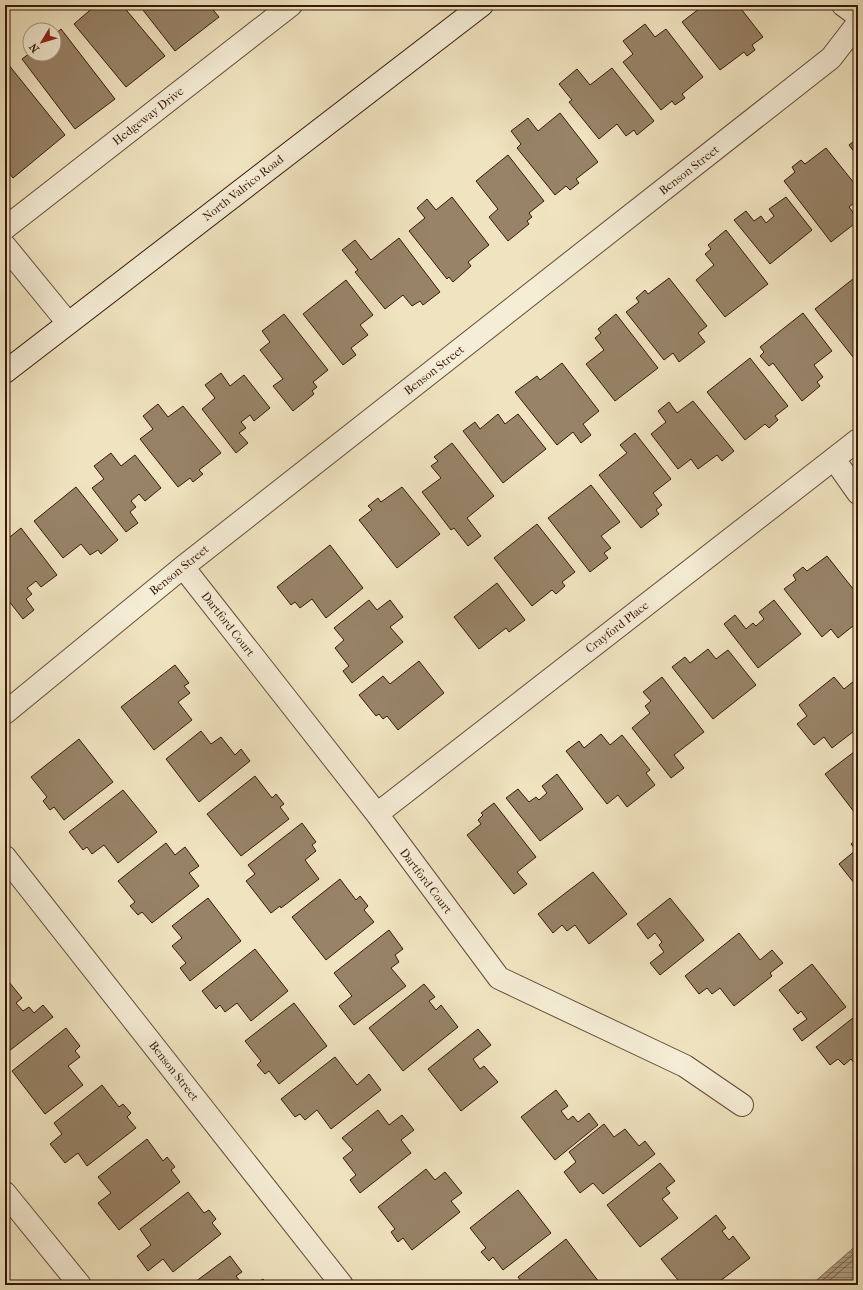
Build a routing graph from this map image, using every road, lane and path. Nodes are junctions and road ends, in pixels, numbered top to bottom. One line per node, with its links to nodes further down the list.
1 (291, 5): 6 (street, Hedgeway Drive)
2 (482, 5): 8 (street, North Valrico Road)
3 (843, 5): 4 (street)
4 (858, 16)
5 (858, 23): 13 (street, Benson Street)
6 (5, 228)
7 (5, 246): 8 (street)
8 (68, 323): 9 (street, North Valrico Road)
9 (5, 372)
10 (858, 440): 11 (street, Crayford Place)
11 (834, 459): 12 (street); 15 (street, Crayford Place)
12 (858, 493)
13 (183, 567): 14 (street, Benson Street); 15 (street, Dartford Court)
14 (5, 713)
15 (376, 814): 17 (street, Dartford Court)
16 (5, 857): 20 (street, Benson Street)
17 (742, 1105)
18 (5, 1193): 19 (street)
19 (80, 1285)
20 (342, 1285)

